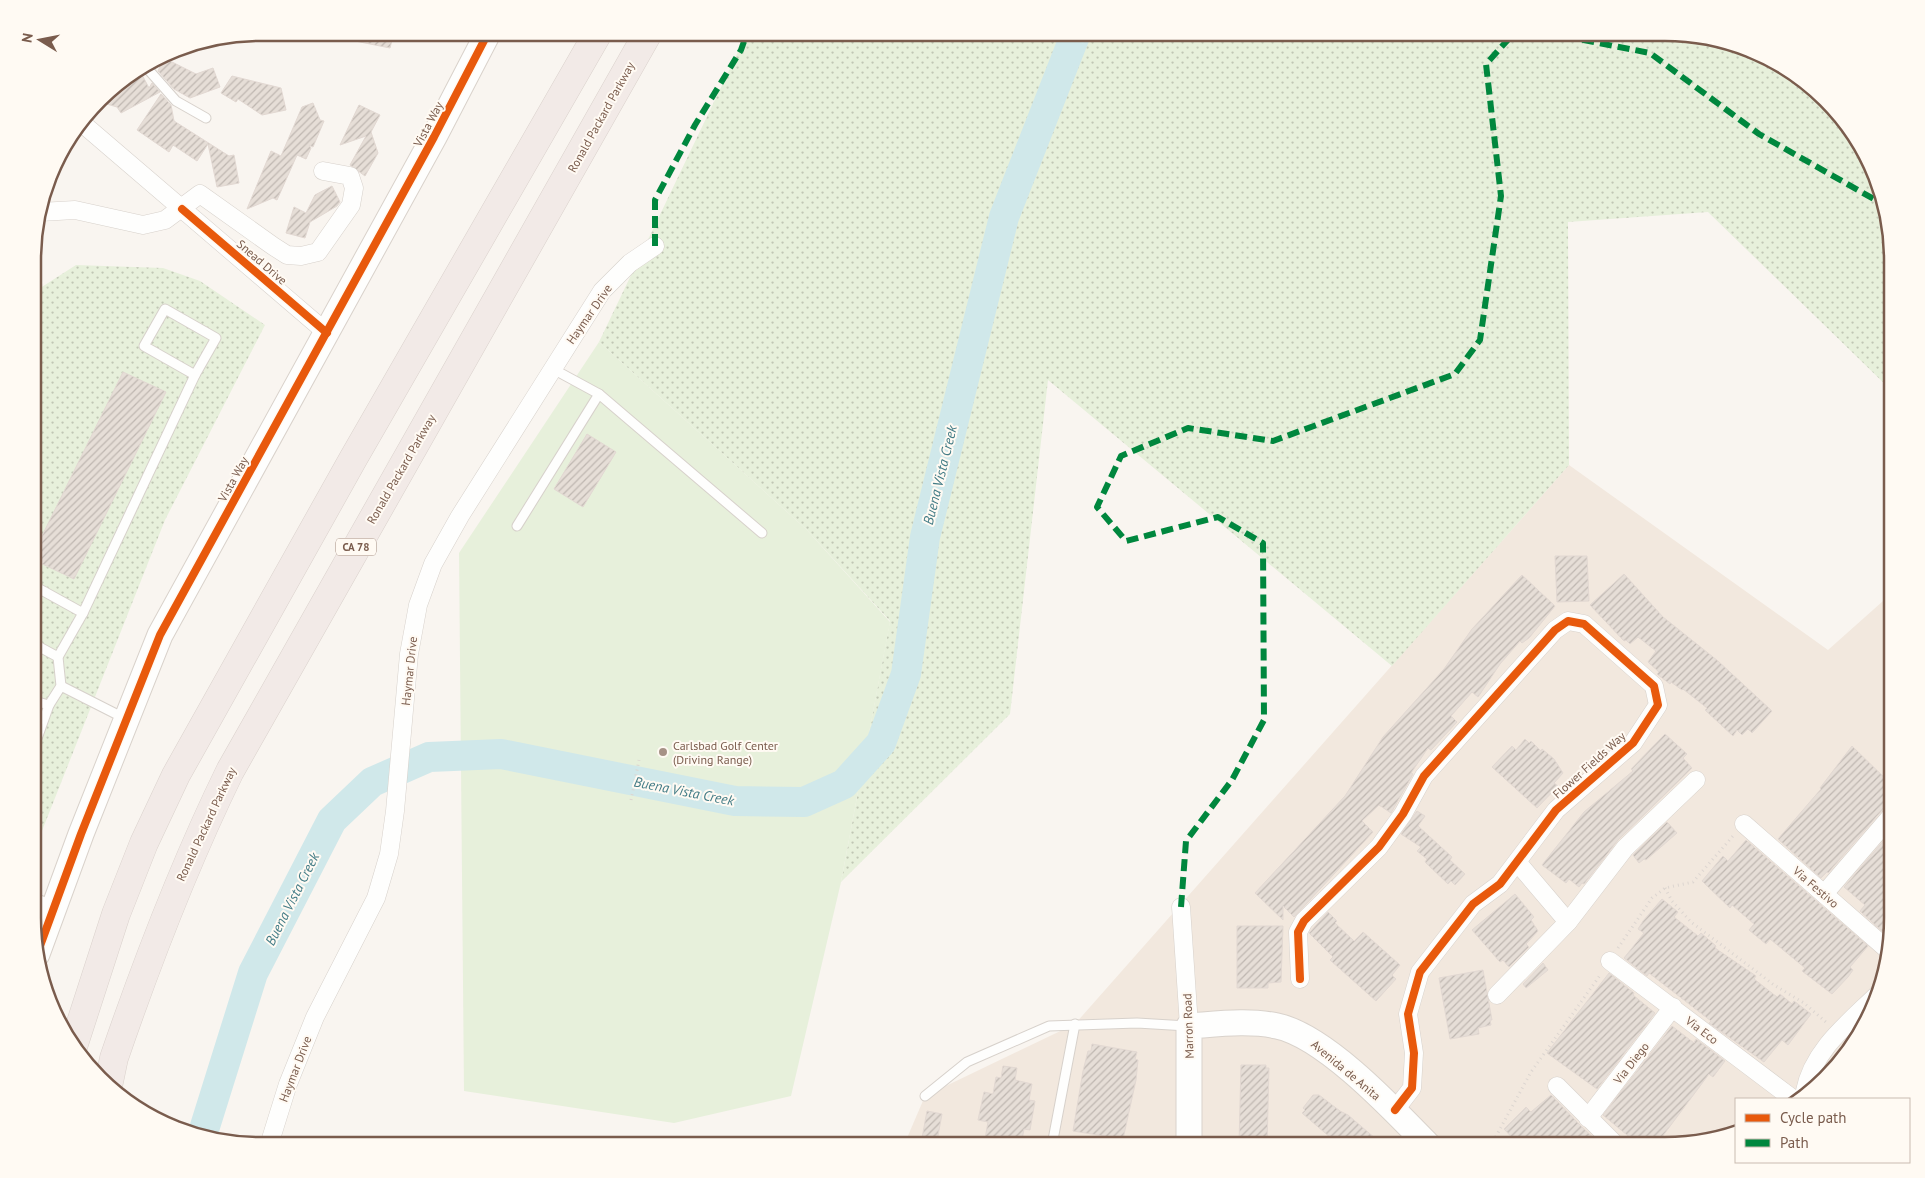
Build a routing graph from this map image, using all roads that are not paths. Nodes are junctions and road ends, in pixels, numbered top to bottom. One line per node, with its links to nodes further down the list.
1 (483, 41): 11 (main road, Vista Way)
2 (593, 41): 43 (highway)
3 (643, 41): 44 (highway, Ronald Packard Parkway / CA 78)
4 (150, 72): 5 (lane)
5 (206, 118)
6 (87, 127): 8 (street, Snead Drive)
7 (323, 171): 8 (street)
8 (182, 209): 9 (street); 11 (street, Snead Drive)
9 (47, 212)
10 (655, 246): 12 (street, Haymar Drive)
11 (327, 333): 24 (main road, Vista Way)
12 (553, 369): 14 (lane); 51 (street, Haymar Drive)
13 (195, 375): 13 (lane); 18 (lane)
14 (599, 394): 15 (lane); 16 (lane)
15 (518, 526)
16 (762, 533)
17 (41, 590): 18 (lane)
18 (83, 613): 20 (lane)
19 (41, 648): 20 (lane)
20 (58, 658): 21 (lane)
21 (61, 686): 23 (lane); 24 (lane)
22 (41, 702): 23 (lane)
23 (49, 705): 25 (lane)
24 (126, 720): 31 (main road, Vista Way)
25 (41, 727)
26 (1696, 780): 34 (street)
27 (1744, 824): 30 (street, Via Festivo)
28 (1884, 825): 30 (street)
29 (1517, 862): 34 (street); 37 (street, Flower Fields Way); 49 (street, Flower Fields Way)
30 (1824, 894): 35 (street, Via Festivo)
31 (44, 902): 33 (main road, Vista Way)
32 (1181, 907): 42 (street, Marron Road)
33 (41, 922)
34 (1568, 922): 38 (street)
35 (1882, 945)
36 (1610, 962): 39 (street, Via Eco)
37 (1300, 979)
38 (1497, 995)
39 (1673, 1007): 48 (street, Via Eco); 50 (street, Via Diego)
40 (1864, 1008): 45 (street)
41 (1075, 1024): 42 (lane); 47 (lane); 52 (lane)
42 (1189, 1026): 49 (main road, Avenida de Anita); 53 (main road, Marron Road)
43 (76, 1036)
44 (110, 1077)
45 (1805, 1085)
46 (1557, 1086): 50 (street)
47 (925, 1096)
48 (1790, 1097)
49 (1395, 1110): 54 (main road, Avenida de Anita)
50 (1588, 1118): 55 (street)
51 (272, 1137)
52 (1054, 1137)
53 (1189, 1137)
54 (1420, 1137)
55 (1608, 1137)

